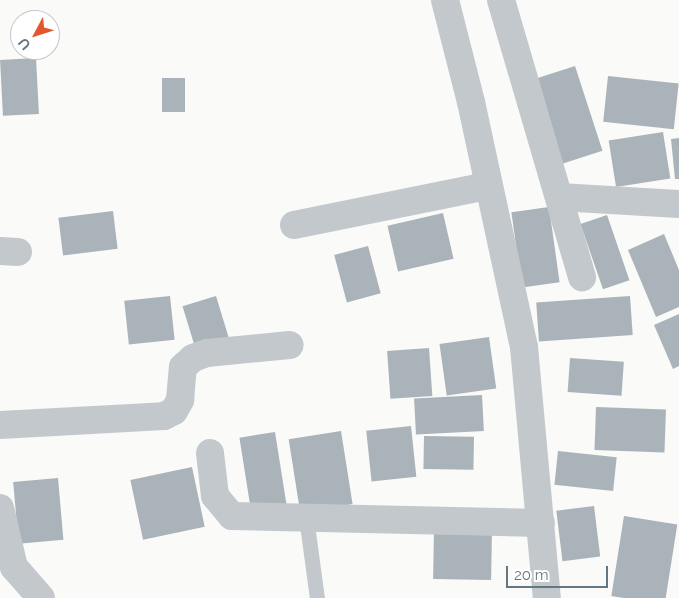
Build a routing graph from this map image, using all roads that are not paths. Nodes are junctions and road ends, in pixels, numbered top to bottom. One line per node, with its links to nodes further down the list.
1 (445, 0): 3 (street)
2 (502, 0): 4 (street)
3 (487, 186): 6 (street); 13 (street)
4 (559, 197): 5 (street); 7 (street)
5 (679, 204)
6 (294, 225)
7 (582, 277)
8 (290, 345): 9 (street)
9 (0, 426)
10 (210, 453): 12 (street)
11 (0, 508): 14 (street)
12 (306, 517): 13 (street); 15 (lane)
13 (541, 522): 16 (street)
14 (41, 598)
15 (317, 598)
16 (547, 598)

